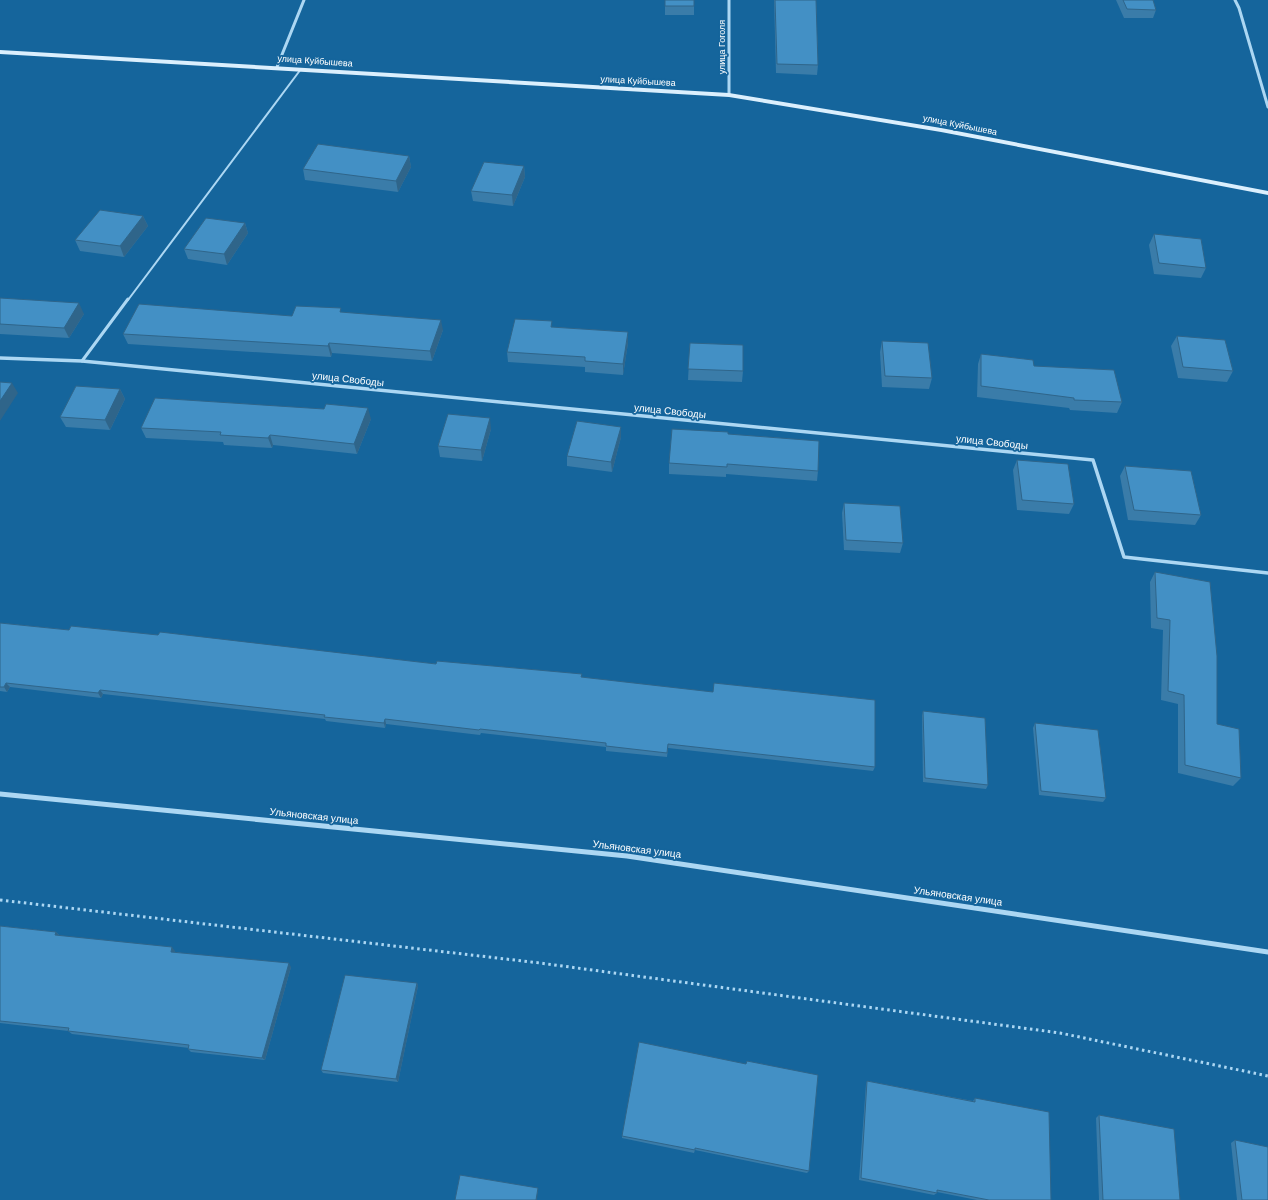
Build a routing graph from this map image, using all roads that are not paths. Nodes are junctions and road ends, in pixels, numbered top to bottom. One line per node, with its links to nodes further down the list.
1 (304, 0): 5 (street)
2 (729, 0): 7 (street, улица Гоголя)
3 (1235, 0): 8 (street)
4 (0, 52): 5 (main road, улица Куйбышева)
5 (277, 67): 6 (main road, улица Куйбышева)
6 (301, 69): 7 (main road, улица Куйбышева); 11 (lane)
7 (729, 94): 9 (main road, улица Куйбышева)
8 (1268, 107)
9 (1268, 193)
10 (0, 358): 11 (street, улица Свободы)
11 (82, 361): 12 (street, улица Свободы)
12 (1268, 573)
13 (0, 794): 14 (street, Ульяновская улица)
14 (1268, 952)

